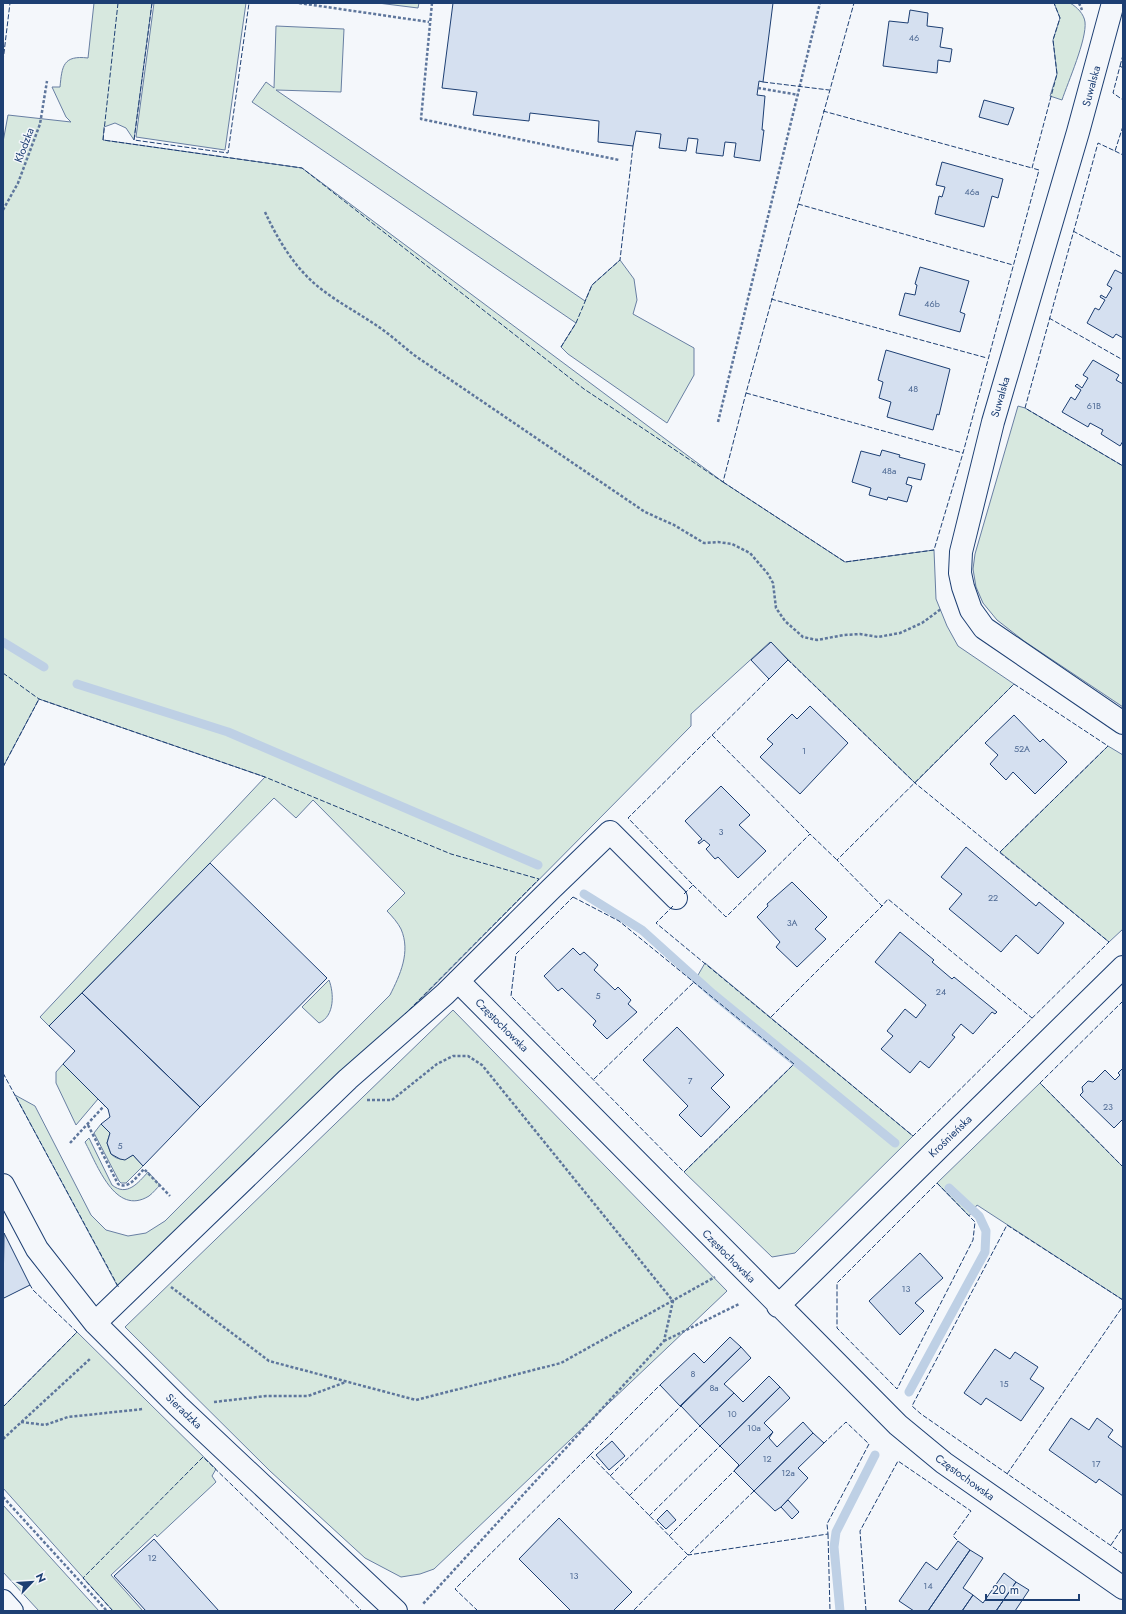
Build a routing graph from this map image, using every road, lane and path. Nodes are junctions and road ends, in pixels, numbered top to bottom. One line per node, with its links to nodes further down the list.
1 (299, 3): 5 (path)
2 (432, 3): 5 (path)
3 (820, 3): 8 (path)
4 (1113, 3): 14 (street, Suwalska)
5 (429, 22): 9 (path)
6 (47, 81): 10 (path, Kłodzka)
7 (758, 88): 8 (path)
8 (799, 95): 12 (path)
9 (619, 160)
10 (3, 210)
11 (265, 212): 13 (path)
12 (718, 422)
13 (942, 608)
14 (1123, 723)
15 (676, 898): 17 (street)
16 (1123, 967): 28 (street, Krośnieńska)
17 (458, 981): 18 (street); 28 (street, Częstochowska)
18 (324, 1101): 24 (street); 27 (path)
19 (104, 1106): 20 (path)
20 (88, 1125): 21 (path); 23 (path)
21 (70, 1143)
22 (3, 1185): 29 (street, Sieradzka)
23 (170, 1196)
24 (150, 1271): 27 (path); 29 (street)
25 (720, 1275): 27 (path)
26 (745, 1300): 31 (path)
27 (673, 1301): 31 (path)
28 (778, 1306): 34 (street, Częstochowska)
29 (95, 1323): 30 (street, Sieradzka)
30 (111, 1339): 32 (path); 39 (street, Sieradzka)
31 (664, 1341): 36 (path)
32 (3, 1439)
33 (3, 1497): 38 (path)
34 (1123, 1588)
35 (3, 1602): 37 (street)
36 (421, 1607)
37 (12, 1611)
38 (107, 1611)
39 (396, 1611)

